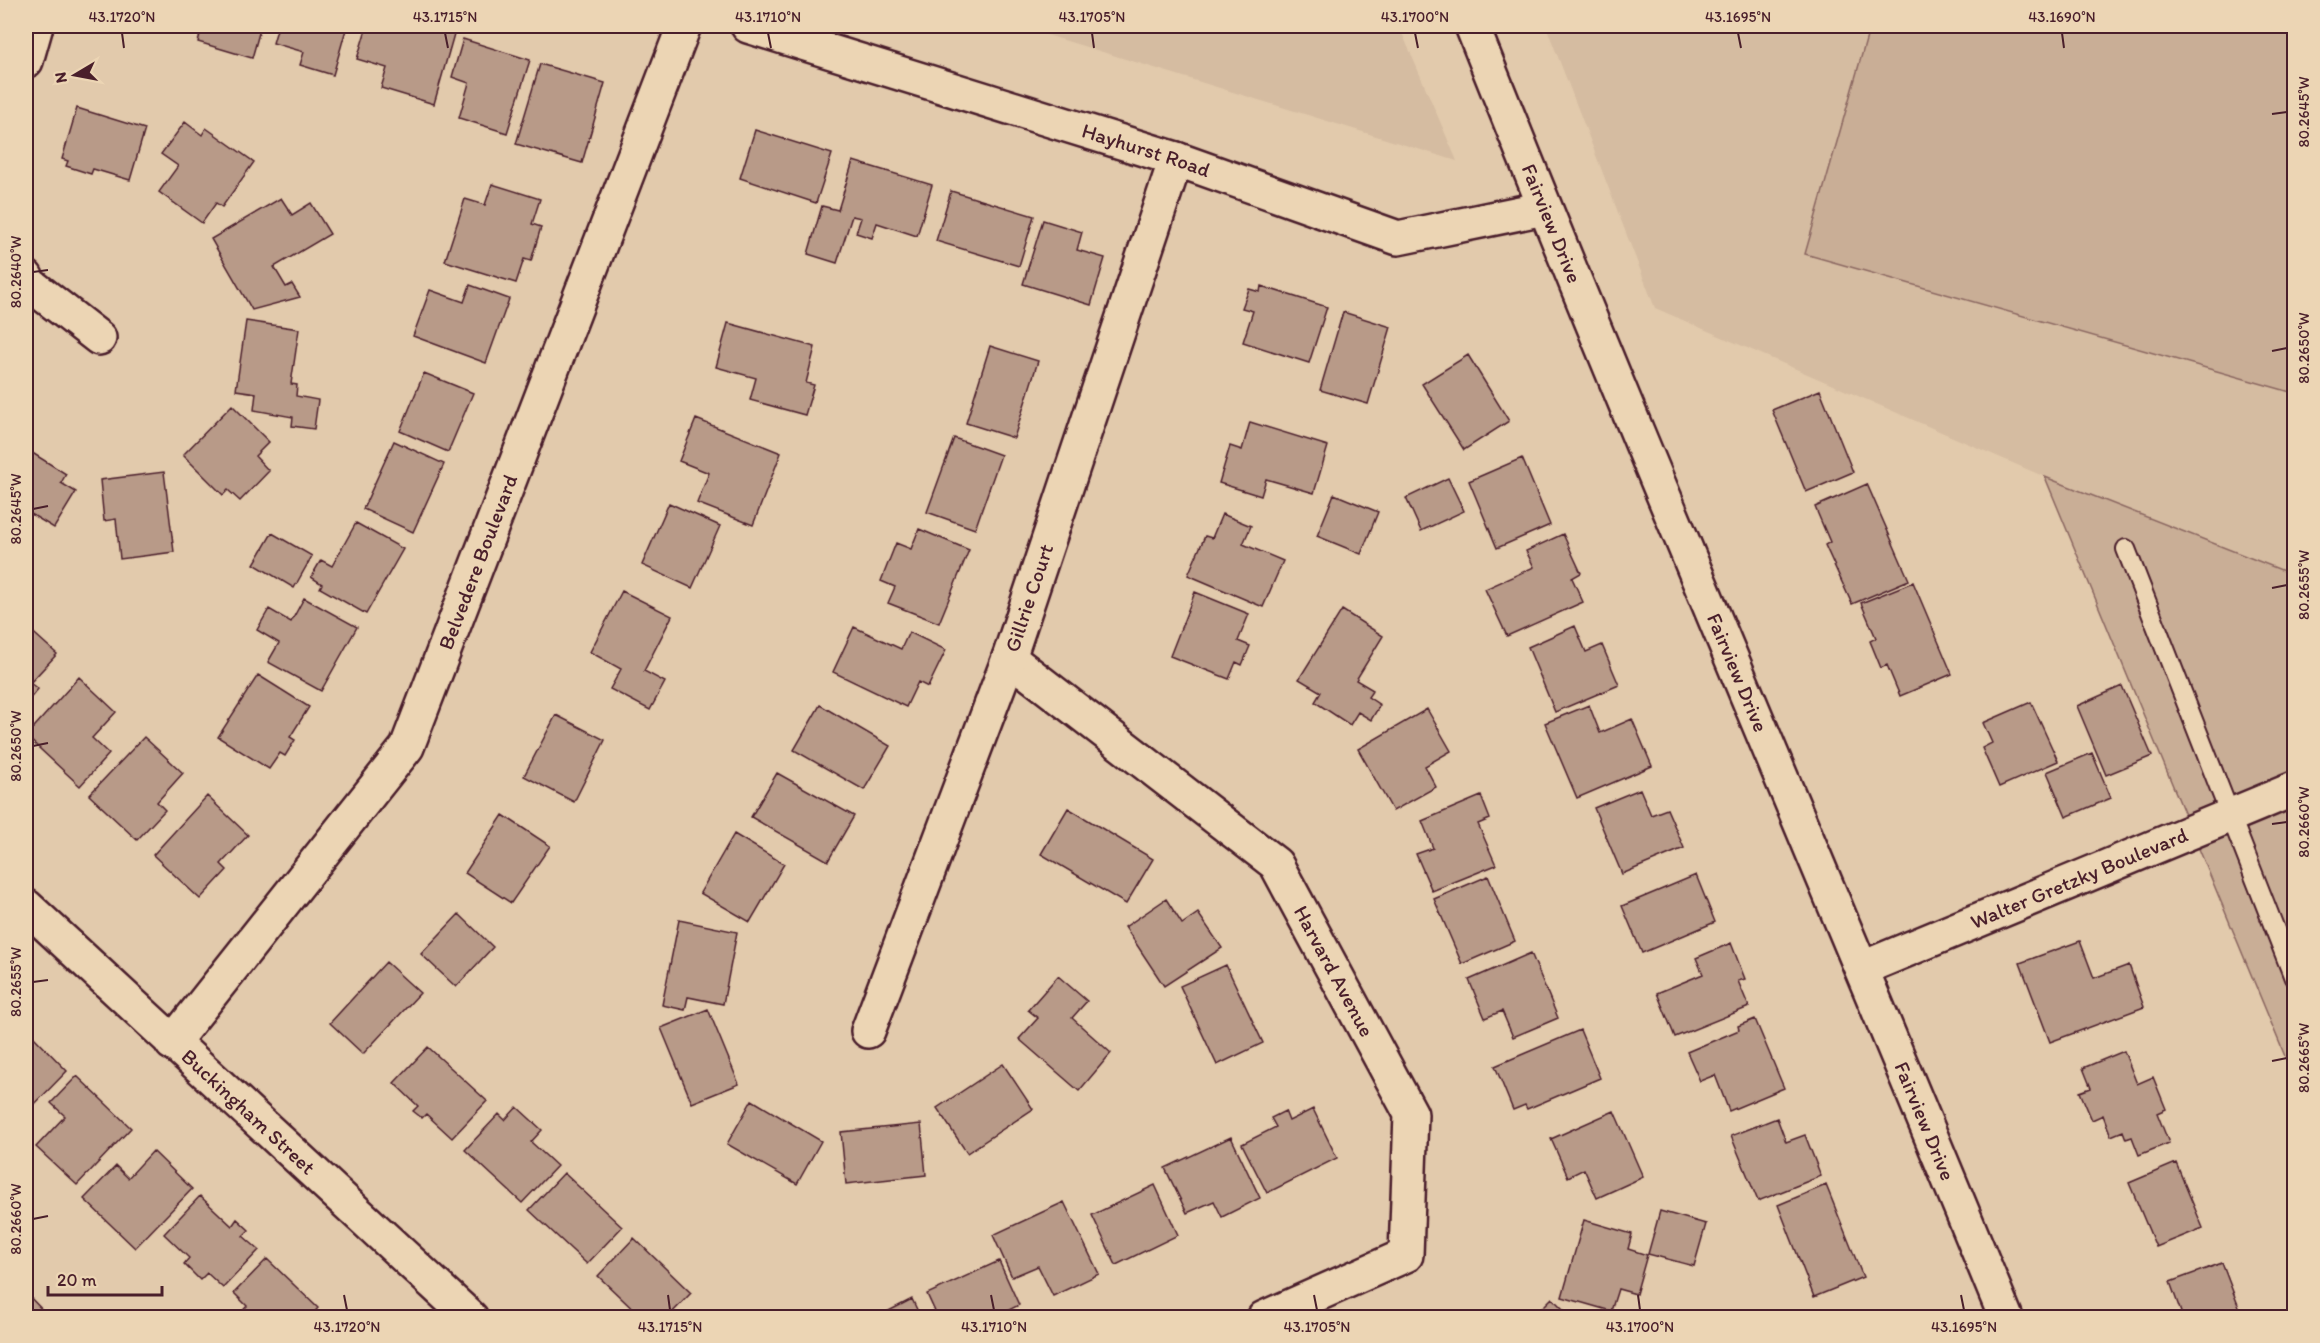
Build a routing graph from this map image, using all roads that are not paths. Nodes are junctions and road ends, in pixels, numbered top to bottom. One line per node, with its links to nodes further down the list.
1 (36, 26): 5 (street)
2 (684, 26): 18 (street, Belvedere Boulevard)
3 (748, 26): 6 (street, Hayhurst Road)
4 (1472, 26): 7 (street, Fairview Drive)
5 (26, 61)
6 (1176, 159): 7 (street, Hayhurst Road); 11 (street, Gillrie Court)
7 (1544, 208): 15 (street, Fairview Drive)
8 (26, 277): 9 (street)
9 (99, 338)
10 (2126, 549): 13 (lane)
11 (1009, 658): 17 (street, Gillrie Court); 20 (street, Harvard Avenue)
12 (2295, 789): 13 (street, Walter Gretzky Boulevard)
13 (2231, 815): 15 (street, Walter Gretzky Boulevard); 16 (lane)
14 (26, 906): 18 (street, Buckingham Street)
15 (1863, 968): 21 (street, Fairview Drive)
16 (2295, 978)
17 (868, 1031)
18 (172, 1042): 19 (street, Buckingham Street)
19 (471, 1317)
20 (1264, 1317)
21 (2006, 1317)

